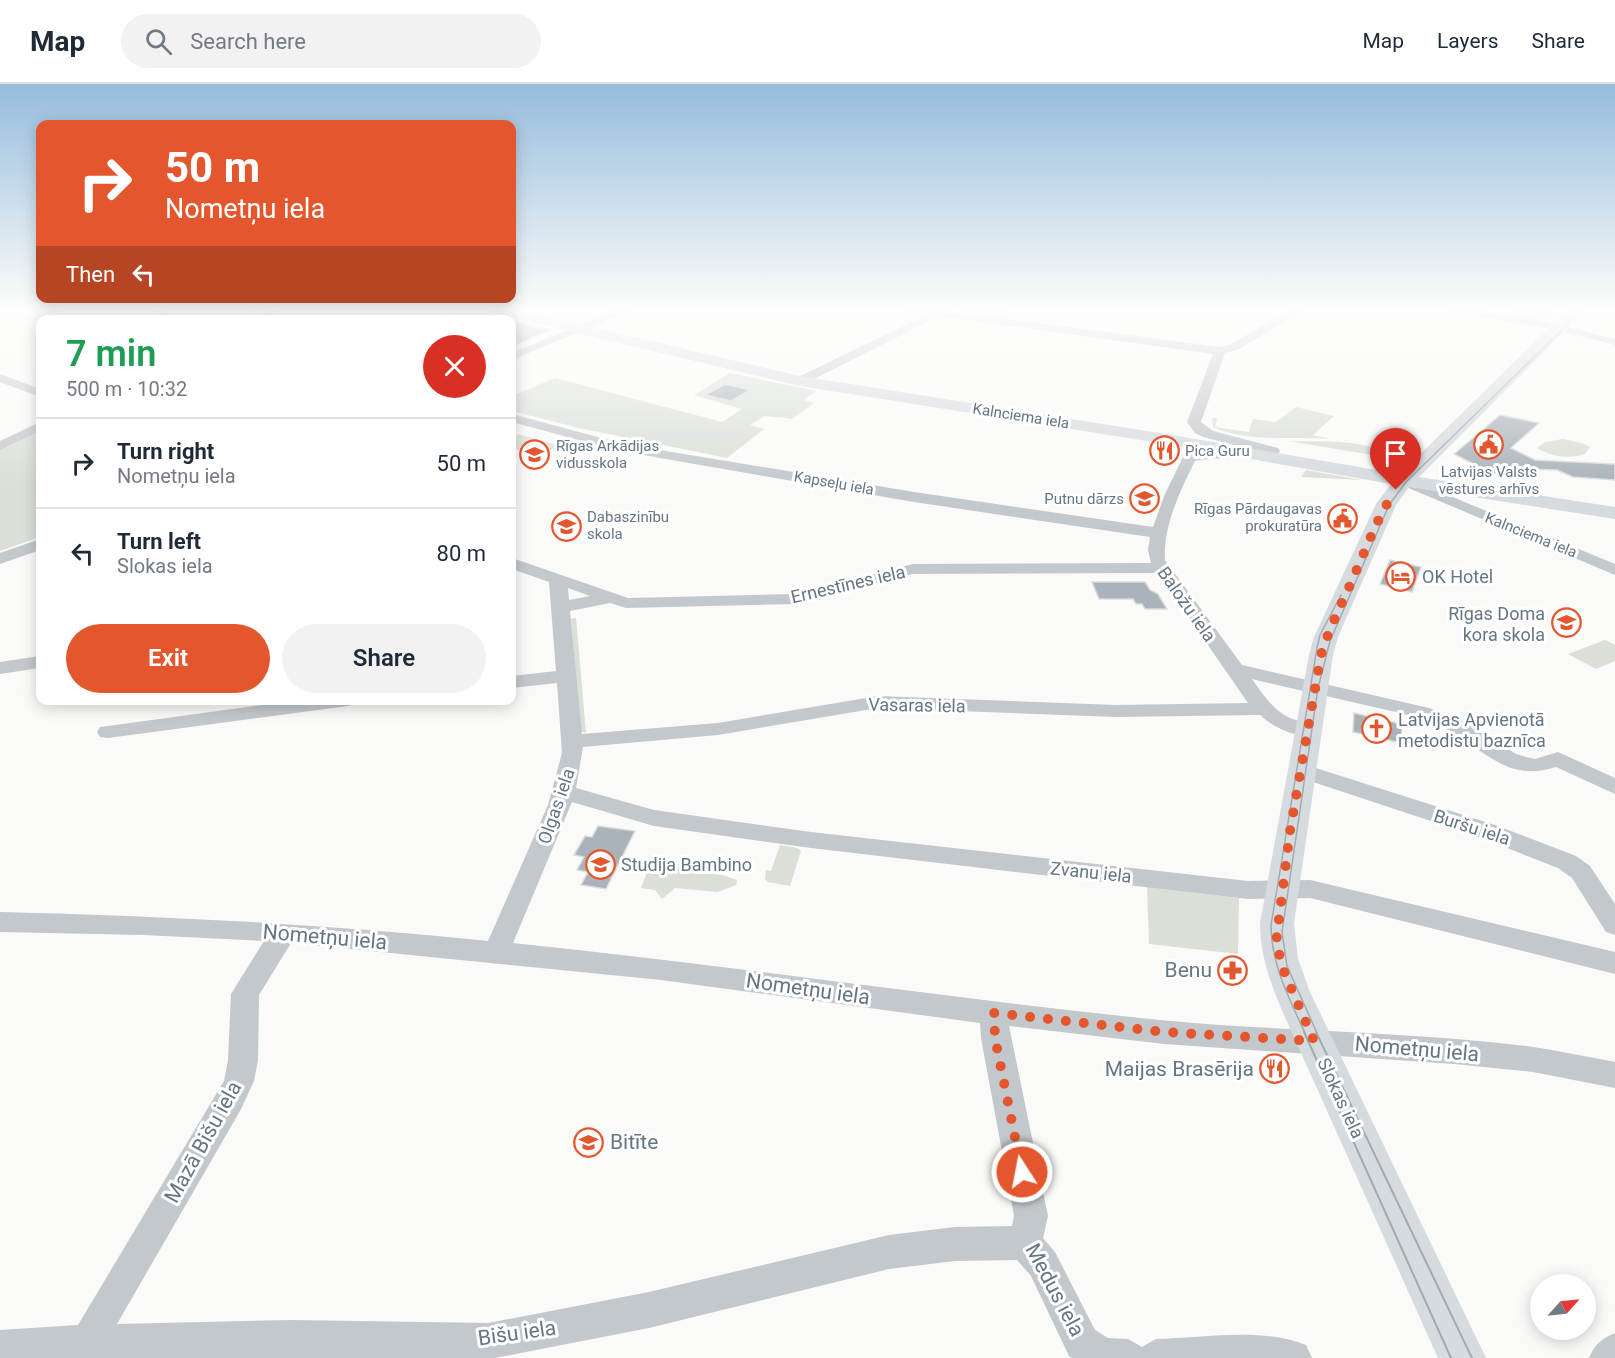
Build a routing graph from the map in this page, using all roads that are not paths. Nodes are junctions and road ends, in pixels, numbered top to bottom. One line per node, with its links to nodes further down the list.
1 (742, 367): 7 (main road, Kalnciema iela)
2 (827, 367): 7 (street)
3 (1214, 367): 15 (street)
4 (1520, 367): 17 (main road, Slokas iela)
5 (0, 378): 8 (street)
6 (33, 378): 8 (street)
7 (800, 381): 13 (main road, Kalnciema iela)
8 (14, 384): 9 (street); 10 (street)
9 (0, 388)
10 (36, 392)
11 (516, 419): 22 (street, Kapseļu iela)
12 (36, 428): 14 (street)
13 (1166, 439): 15 (main road, Kalnciema iela); 16 (main road, Kalnciema iela)
14 (0, 446)
15 (1273, 451): 17 (main road, Kalnciema iela)
16 (1241, 453): 17 (main road, Kalnciema iela); 22 (street, Baložu iela)
17 (1409, 476): 19 (main road); 20 (main road); 21 (street, Kalnciema iela); 36 (main road, Slokas iela)
18 (1418, 502): 21 (street)
19 (1615, 503)
20 (1615, 513)
21 (1507, 526): 27 (street, Kalnciema iela)
22 (1159, 533): 26 (street, Baložu iela)
23 (36, 549): 24 (street)
24 (0, 559)
25 (516, 564): 28 (street, Ernestīnes iela)
26 (1160, 568): 29 (street, Ernestīnes iela); 33 (street, Baložu iela)
27 (1615, 570)
28 (558, 580): 29 (street, Ernestīnes iela); 30 (street, Olgas iela)
29 (609, 598): 30 (street, Ernestīnes iela)
30 (561, 608): 34 (street, Olgas iela)
31 (36, 663): 32 (street)
32 (0, 668)
33 (1233, 669): 36 (street); 38 (street, Baložu iela)
34 (565, 675): 35 (street); 41 (street, Olgas iela)
35 (516, 681)
36 (1314, 687): 39 (main road, Slokas iela); 43 (street)
37 (308, 705): 40 (street)
38 (1264, 709): 39 (street, Baložu iela); 41 (street, Vasaras iela)
39 (1307, 730): 42 (main road, Slokas iela)
40 (108, 732)
41 (573, 741): 44 (street, Olgas iela)
42 (1300, 770): 45 (main road, Slokas iela); 47 (street, Buršu iela)
43 (1615, 786)
44 (564, 792): 45 (street, Zvanu iela); 49 (street, Olgas iela)
45 (1282, 889): 50 (street, Zvanu iela); 52 (main road, Slokas iela)
46 (0, 922): 48 (street, Nometņu iela)
47 (1615, 925)
48 (284, 932): 49 (street, Nometņu iela); 55 (street, Mazā Bišu iela)
49 (496, 951): 51 (street, Nometņu iela)
50 (1615, 963)
51 (994, 1013): 52 (street, Nometņu iela); 54 (street, Medus iela)
52 (1314, 1041): 53 (street, Nometņu iela); 63 (main road, Slokas iela)
53 (1615, 1075)
54 (1025, 1243): 58 (street, Bišu iela); 60 (street, Medus iela)
55 (88, 1342): 56 (street, Bišu iela); 57 (street, Bišu iela)
56 (0, 1348)
57 (286, 1348): 58 (street, Bišu iela)
58 (484, 1349)
59 (1615, 1351): 64 (street)
60 (1128, 1358)
61 (1156, 1358): 62 (street)
62 (1293, 1358)
63 (1462, 1358)
64 (1608, 1358)

